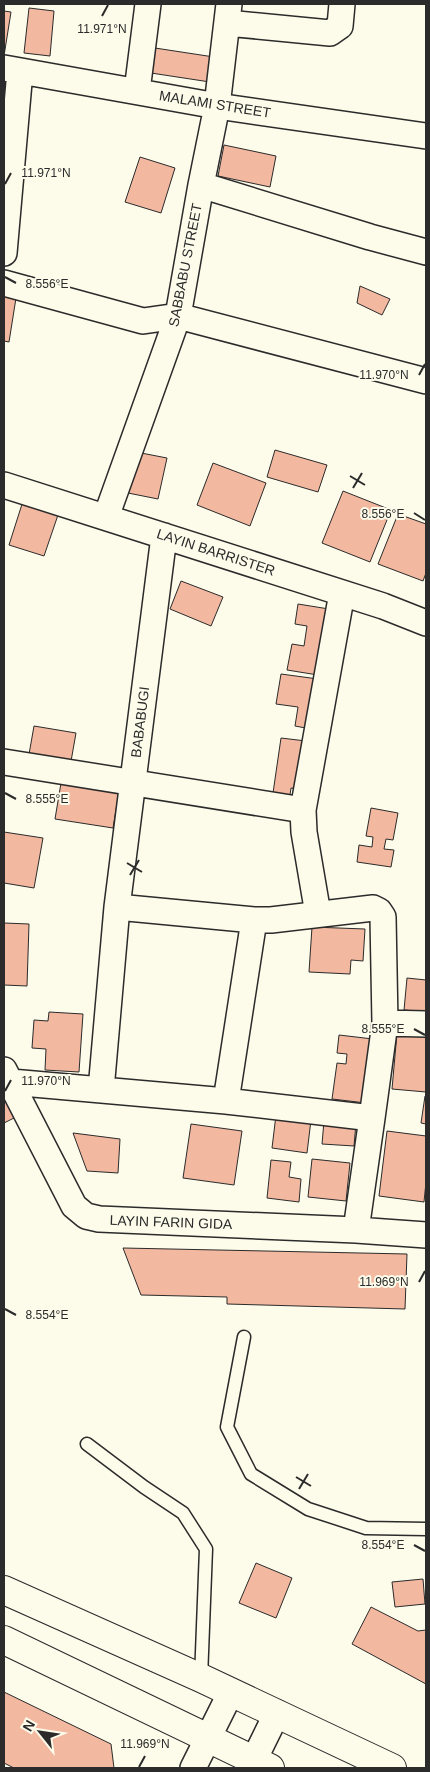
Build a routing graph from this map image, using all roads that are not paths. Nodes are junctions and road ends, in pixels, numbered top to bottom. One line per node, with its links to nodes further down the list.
1 (148, 4): 5 (street)
2 (342, 4): 3 (street)
3 (228, 14): 6 (street, SABBABU STREET)
4 (12, 69): 5 (street, MALAMI STREET); 10 (street)
5 (137, 91): 6 (street, MALAMI STREET)
6 (217, 106): 7 (street, MALAMI STREET); 8 (street, SABBABU STREET)
7 (426, 136)
8 (201, 185): 9 (street); 12 (street, SABBABU STREET)
9 (426, 252)
10 (4, 254)
11 (4, 283): 12 (street)
12 (178, 316): 13 (street); 15 (street, SABBABU STREET)
13 (426, 381)
14 (4, 485): 15 (street, LAYIN BARRISTER)
15 (106, 517): 16 (street, LAYIN BARRISTER)
16 (164, 536): 17 (street, LAYIN BARRISTER); 20 (street, BABABUGI)
17 (342, 593): 18 (street, LAYIN BARRISTER); 21 (street)
18 (426, 623)
19 (4, 762): 20 (street)
20 (132, 784): 21 (street); 22 (street, BABABUGI)
21 (303, 810): 23 (street)
22 (117, 908): 24 (street); 28 (street, BABABUGI)
23 (318, 914): 24 (street); 25 (street)
24 (254, 920): 29 (street)
25 (385, 1023): 26 (street); 30 (street)
26 (426, 1024)
27 (7, 1076): 28 (street); 31 (street, LAYIN FARIN GIDA)
28 (101, 1090): 29 (street)
29 (226, 1101): 30 (street)
30 (372, 1118): 31 (street)
31 (356, 1230): 32 (street, LAYIN FARIN GIDA)
32 (426, 1235)
33 (244, 1337): 35 (lane)
34 (87, 1444): 38 (lane)
35 (426, 1529)
36 (4, 1590): 38 (street)
37 (4, 1640): 41 (street)
38 (201, 1678): 39 (street)
39 (231, 1692): 40 (street); 41 (street)
40 (277, 1713): 42 (street); 44 (street)
41 (207, 1738): 42 (street); 43 (street)
42 (258, 1766)
43 (193, 1768)
44 (392, 1768)

